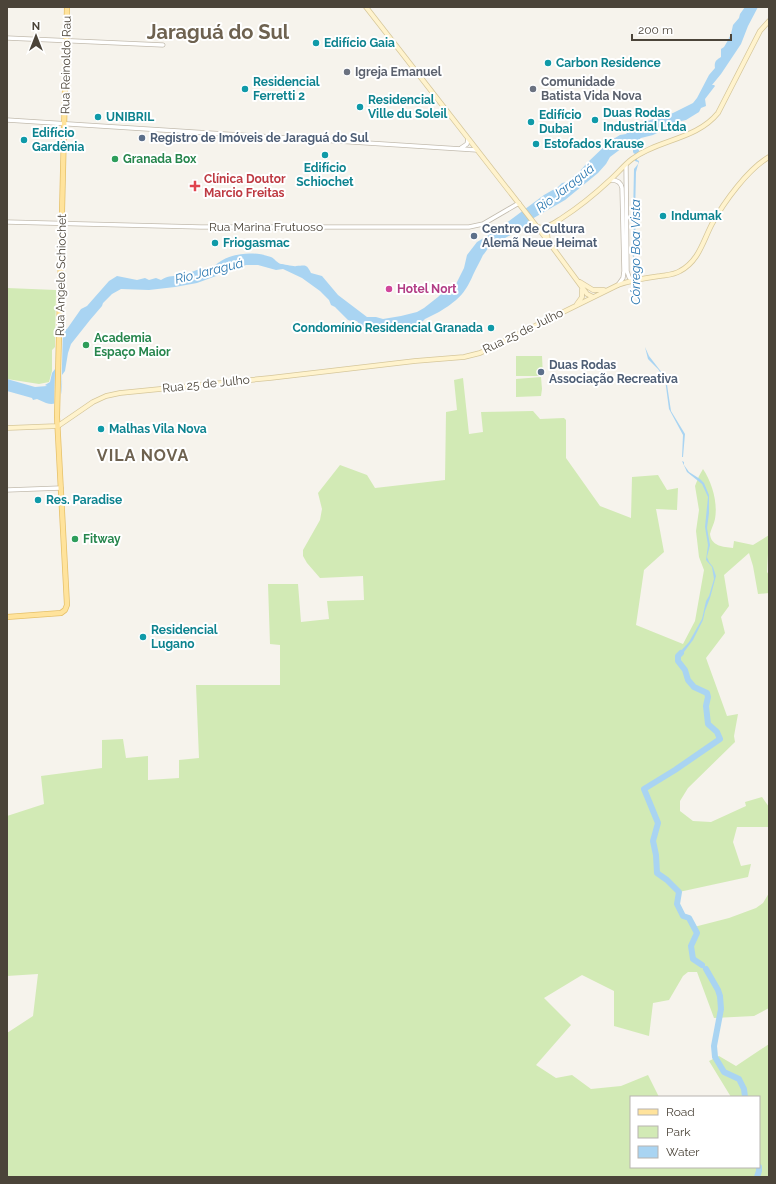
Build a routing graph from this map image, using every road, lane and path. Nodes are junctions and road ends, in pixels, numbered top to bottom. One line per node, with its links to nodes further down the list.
1 (68, 7): 5 (main road, Rua Reinoldo Rau)
2 (366, 7): 9 (main road)
3 (769, 21): 13 (main road)
4 (7, 38): 5 (street)
5 (67, 40): 6 (street); 8 (main road, Rua Reinoldo Rau)
6 (163, 45)
7 (7, 120): 8 (street)
8 (65, 124): 10 (street); 17 (main road, Rua Angelo Schiochet)
9 (468, 139): 10 (street); 11 (main road)
10 (458, 148): 11 (street)
11 (477, 150): 15 (main road)
12 (769, 156): 22 (main road, Rua 25 de Julho)
13 (626, 165): 14 (main road); 22 (street)
14 (611, 180): 19 (main road); 23 (street)
15 (520, 205): 17 (street, Rua Marina Frutuoso); 18 (main road)
16 (7, 222): 17 (street, Rua Marina Frutuoso)
17 (62, 224): 28 (main road, Rua Angelo Schiochet)
18 (536, 226): 19 (main road); 20 (main road)
19 (549, 226): 20 (main road)
20 (548, 241): 21 (main road)
21 (576, 279): 24 (main road); 25 (main road)
22 (635, 280): 23 (main road, Rua 25 de Julho)
23 (618, 284): 25 (main road, Rua 25 de Julho)
24 (581, 286): 26 (main road); 27 (main road)
25 (610, 288): 26 (main road, Rua 25 de Julho)
26 (593, 297): 27 (main road, Rua 25 de Julho)
27 (574, 307): 28 (main road, Rua 25 de Julho)
28 (58, 426): 29 (main road); 30 (main road)
29 (7, 428)
30 (61, 488): 31 (street); 32 (main road)
31 (7, 490)
32 (7, 617)

